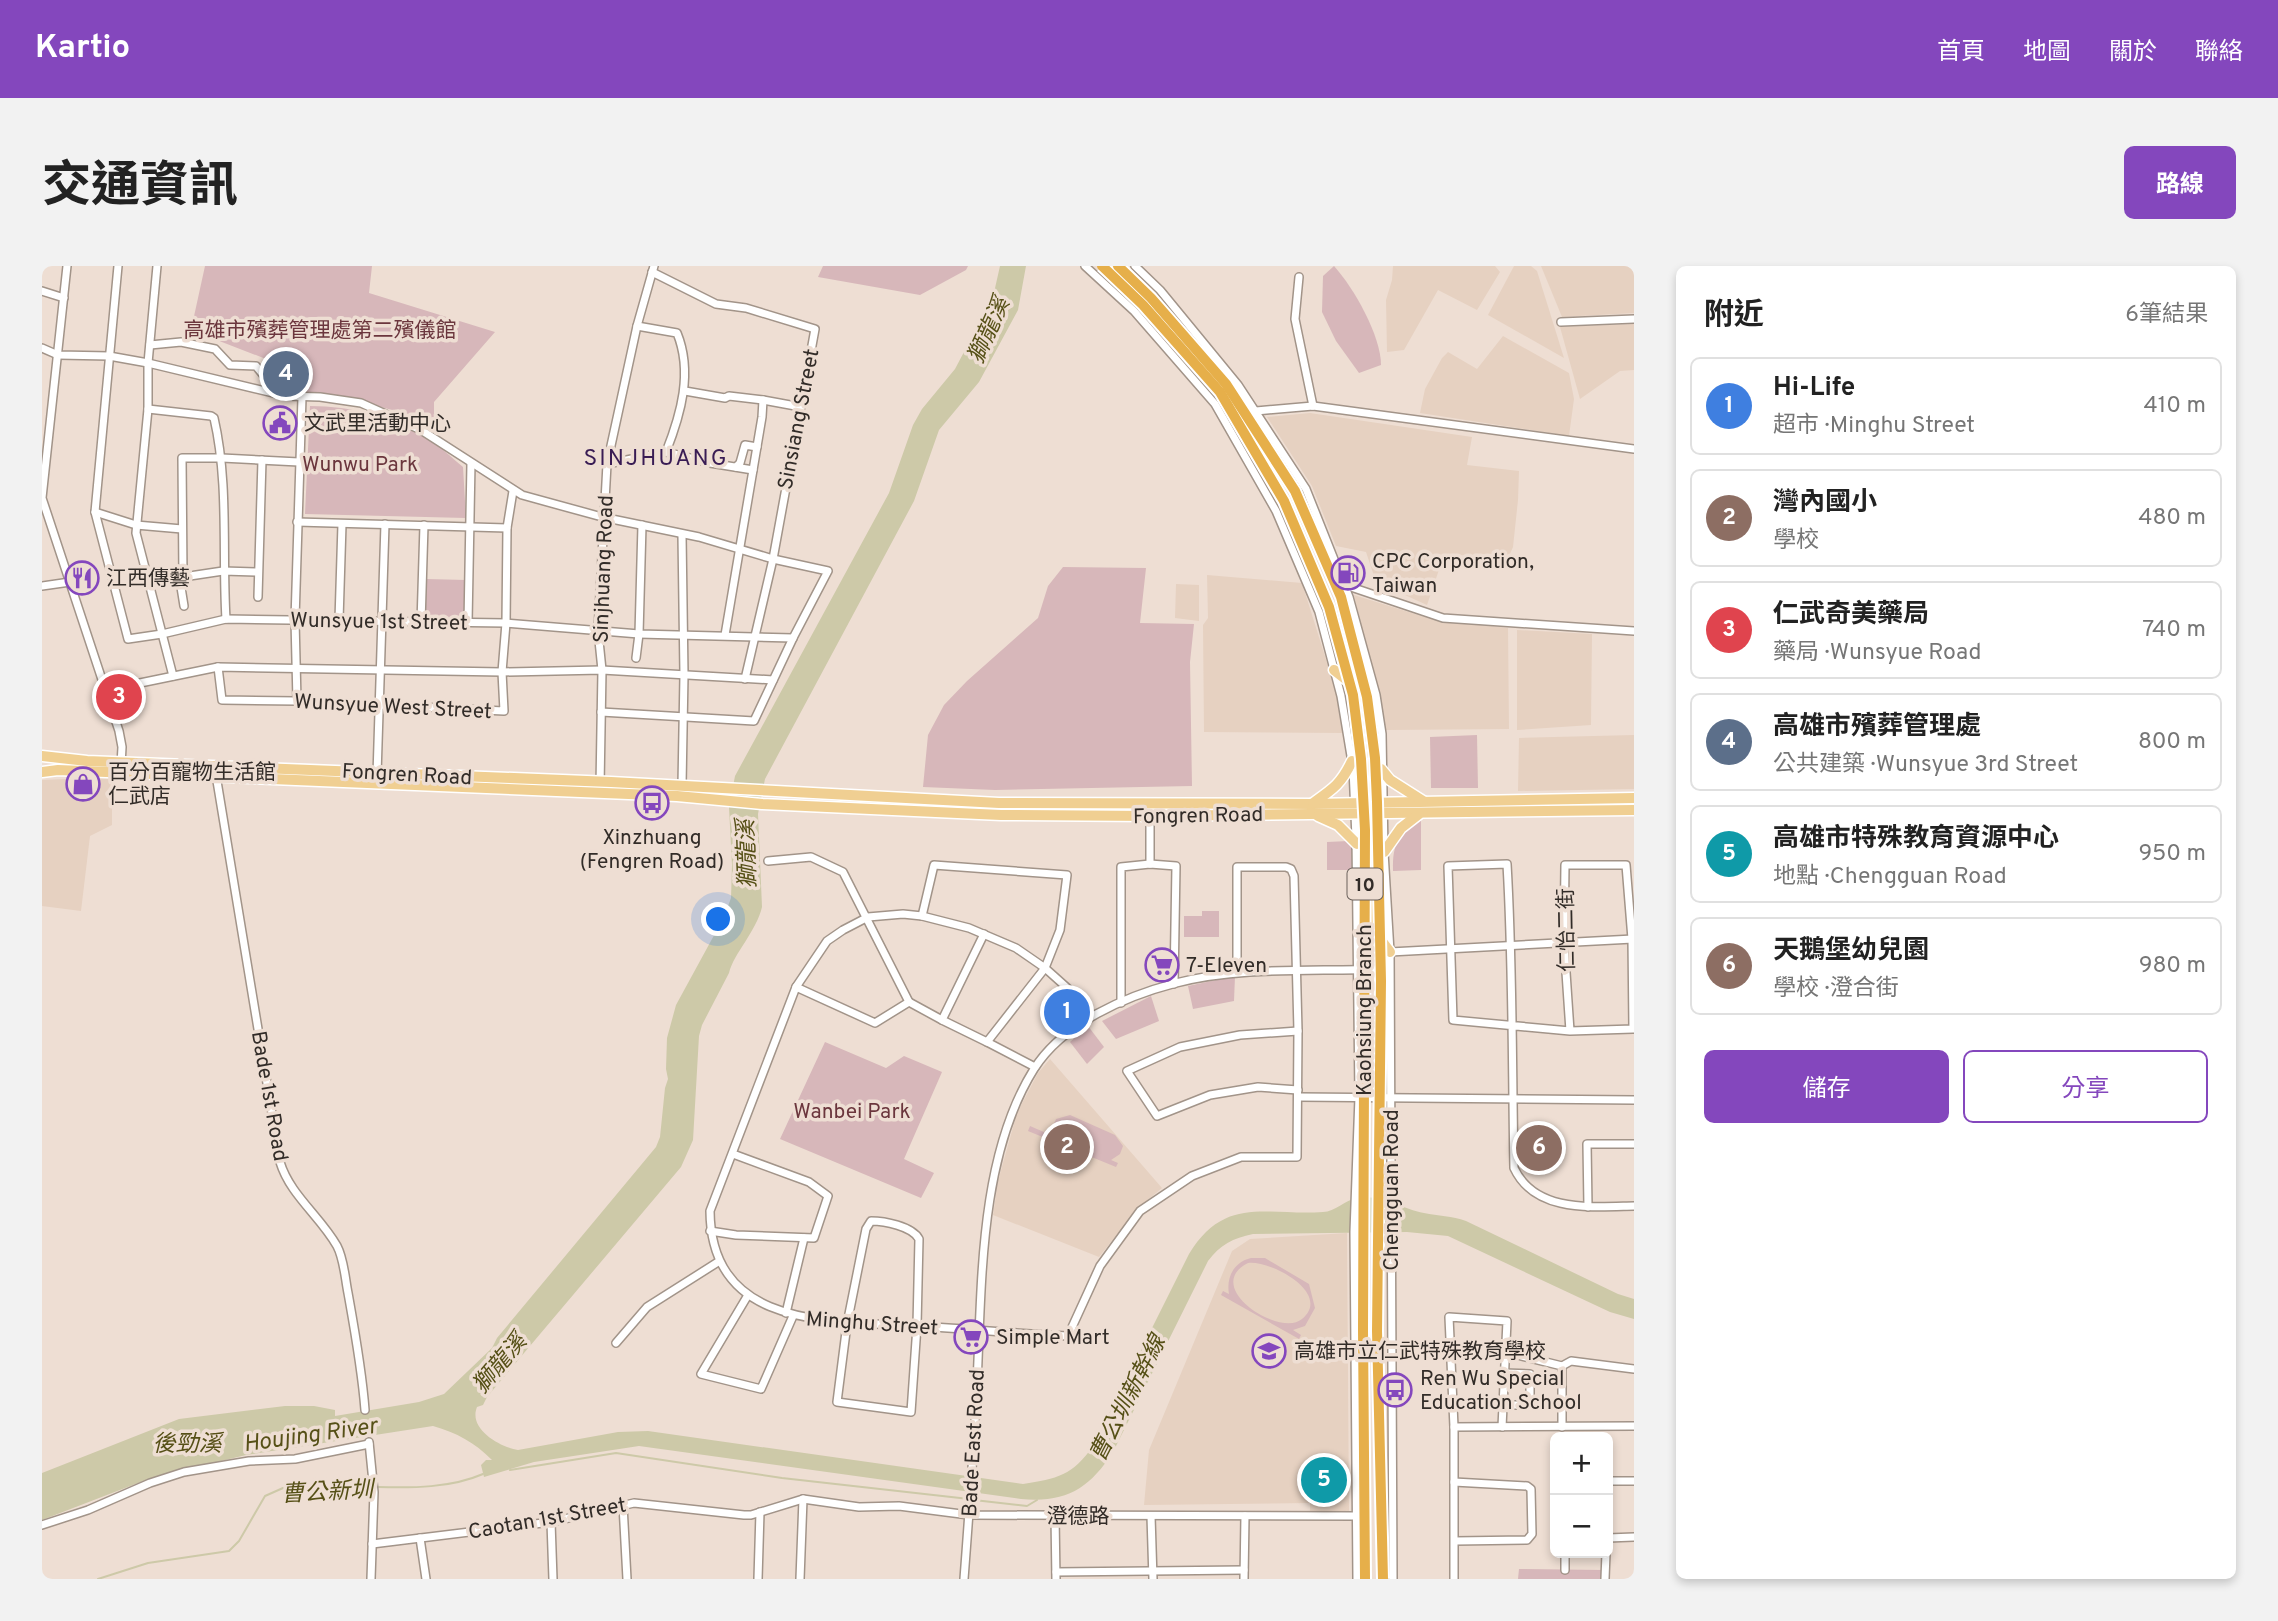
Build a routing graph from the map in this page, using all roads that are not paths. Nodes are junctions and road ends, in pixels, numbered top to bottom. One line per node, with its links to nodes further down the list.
1 (67, 266): 11 (street)
2 (118, 266): 18 (street)
3 (157, 266): 15 (street)
4 (1085, 266): 81 (street, Chengguan Road)
5 (1102, 266): 208 (highway, Kaohsiung Branch / 10, bridge)
6 (1118, 266): 209 (highway, Kaohsiung Branch / 10, bridge)
7 (1135, 266): 27 (street, Chengguan Road)
8 (653, 269): 14 (street, Sinjhuang Road); 25 (street, Sinsiang Street)
9 (1298, 277): 24 (street)
10 (42, 291): 11 (street)
11 (64, 298): 17 (street)
12 (1634, 319): 13 (street)
13 (1561, 322)
14 (637, 326): 20 (street); 35 (street, Sinjhuang Road)
15 (150, 345): 19 (street); 21 (street)
16 (42, 348): 17 (street)
17 (58, 355): 18 (street); 56 (street)
18 (109, 356): 19 (street); 39 (street)
19 (148, 363): 21 (street); 26 (street)
20 (685, 391): 23 (street); 30 (street)
21 (278, 393): 22 (street)
22 (302, 397): 33 (street); 34 (street)
23 (763, 400): 25 (street); 28 (street)
24 (1313, 406): 27 (street); 29 (street)
25 (801, 407): 52 (street, Sinsiang Street)
26 (148, 409): 31 (street); 44 (street)
27 (1256, 411): 57 (street, Chengguan Road)
28 (757, 447): 36 (street); 37 (street)
29 (1634, 449)
30 (666, 452): 35 (street); 36 (street)
31 (222, 458): 32 (street); 49 (street); 53 (street)
32 (262, 460): 33 (street); 54 (street)
33 (299, 462): 41 (street)
34 (471, 463): 38 (street); 47 (street)
35 (607, 464): 40 (street, Sinjhuang Road)
36 (736, 467): 37 (street)
37 (753, 470): 51 (street)
38 (513, 491): 40 (street); 48 (street, Wunsyue West Street)
39 (94, 512): 44 (street); 70 (street, Wunsyue 1st Street)
40 (603, 517): 46 (street); 68 (street, Sinjhuang Road)
41 (297, 522): 42 (street); 62 (street)
42 (342, 524): 43 (street); 63 (street)
43 (385, 524): 45 (street); 64 (street)
44 (136, 525): 49 (street); 70 (street)
45 (424, 525): 47 (street); 67 (street)
46 (642, 525): 50 (street); 71 (street)
47 (470, 526): 48 (street); 65 (street)
48 (507, 528): 66 (street, Wunsyue West Street)
49 (182, 529): 55 (street)
50 (682, 535): 51 (street); 72 (street)
51 (740, 548): 52 (street); 73 (street)
52 (773, 559): 74 (street, Sinsiang Street); 75 (street)
53 (223, 571): 54 (street); 55 (street); 61 (street)
54 (258, 572): 59 (street)
55 (183, 577): 60 (street)
56 (70, 582): 58 (street); 87 (street)
57 (1345, 585): 69 (street); 97 (street, Chengguan Road)
58 (42, 586)
59 (258, 597)
60 (184, 606)
61 (226, 619): 62 (street, Wunsyue 1st Street); 70 (street, Wunsyue 1st Street)
62 (295, 620): 63 (street, Wunsyue 1st Street); 78 (street)
63 (339, 620): 64 (street, Wunsyue 1st Street)
64 (382, 622): 67 (street, Wunsyue 1st Street); 79 (street)
65 (468, 623): 66 (street, Wunsyue 1st Street); 67 (street, Wunsyue 1st Street)
66 (506, 623): 68 (street, Wunsyue 1st Street); 82 (street, Wunsyue West Street)
67 (421, 624)
68 (598, 631): 71 (street, Wunsyue 1st Street); 80 (street, Sinjhuang Road)
69 (1634, 631)
70 (162, 634): 84 (street)
71 (639, 634): 72 (street, Wunsyue 1st Street); 76 (street)
72 (682, 635): 73 (street, Wunsyue 1st Street); 83 (street)
73 (724, 635): 74 (street, Wunsyue 1st Street)
74 (754, 636): 75 (street, Wunsyue 1st Street); 85 (street, Sinsiang Street)
75 (793, 638): 86 (street)
76 (636, 658)
77 (218, 667): 78 (street); 84 (street); 88 (street, Wunsyue West Street)
78 (296, 667): 79 (street); 88 (street)
79 (382, 668): 82 (street); 89 (street)
80 (602, 670): 82 (street); 83 (street); 90 (street, Sinjhuang Road)
81 (1334, 670): 94 (street, Chengguan Road); 108 (main road)
82 (502, 672): 89 (street, Wunsyue West Street)
83 (684, 675): 85 (street); 91 (street)
84 (173, 676): 87 (street)
85 (745, 679): 86 (street)
86 (773, 680): 91 (street)
87 (106, 690): 96 (street)
88 (297, 701): 89 (street, Wunsyue West Street)
89 (381, 704): 101 (street)
90 (601, 712): 91 (street); 103 (street, Sinjhuang Road)
91 (684, 715): 105 (street)
92 (42, 755): 93 (main road, Fongren Road)
93 (86, 761): 95 (main road, Fongren Road); 96 (main road, Fongren Road)
94 (1352, 761): 108 (street, Chengguan Road); 112 (main road)
95 (42, 763)
96 (120, 768): 98 (main road, Fongren Road); 100 (main road, Fongren Road)
97 (1381, 769): 109 (street, Chengguan Road); 110 (main road)
98 (216, 771): 101 (main road, Fongren Road); 104 (main road, Fongren Road); 170 (street, Bade 1st Road)
99 (42, 772): 100 (main road, Fongren Road)
100 (84, 772): 102 (main road, Fongren Road)
101 (377, 772): 103 (main road, Fongren Road); 104 (street)
102 (42, 778)
103 (600, 781): 105 (main road, Fongren Road); 106 (street, Sinjhuang Road)
104 (377, 784): 106 (main road, Fongren Road)
105 (682, 785): 111 (main road, Fongren Road)
106 (600, 793): 117 (main road, Fongren Road)
107 (1634, 797): 110 (main road, Fongren Road)
108 (1364, 802): 109 (main road, Fongren Road); 112 (main road, Fongren Road); 114 (street, Chengguan Road); 115 (main road)
109 (1383, 802): 110 (main road, Fongren Road); 115 (street, Chengguan Road)
110 (1423, 802)
111 (1151, 804): 112 (main road, Fongren Road); 117 (street)
112 (1312, 809): 114 (main road, Fongren Road); 117 (main road, Fongren Road); 118 (main road)
113 (1634, 810): 116 (main road, Fongren Road)
114 (1356, 813): 115 (main road, Fongren Road); 118 (street, Chengguan Road)
115 (1377, 814): 116 (main road, Fongren Road); 119 (street, Chengguan Road); 129 (main road)
116 (1419, 814): 119 (main road)
117 (1150, 816): 121 (street)
118 (1357, 844): 133 (street, Chengguan Road)
119 (1384, 852): 129 (street, Chengguan Road)
120 (768, 861): 123 (street)
121 (1150, 864): 135 (street); 138 (street)
122 (922, 916): 123 (street, Minghu Street); 124 (street, Minghu Street); 130 (street)
123 (868, 917): 136 (street, Minghu Street); 137 (street)
124 (984, 934): 130 (street, Minghu Street); 139 (street)
125 (1633, 939): 126 (street); 126 (street, 仁怡二街); 142 (street, 仁怡二街)
126 (1564, 943): 127 (street); 144 (street, 仁怡二街)
127 (1512, 946): 128 (street); 128 (street); 141 (street)
128 (1451, 948): 129 (street); 141 (street, 仁怡二街)
129 (1390, 952): 131 (street, Chengguan Road)
130 (1045, 968): 140 (street, Minghu Street); 145 (street)
131 (1390, 969): 133 (street, Bade East Road); 149 (street, Chengguan Road)
132 (1295, 970): 133 (street, Bade East Road); 134 (street, Bade East Road); 134 (street, Minghu Street); 143 (street, Minghu Street)
133 (1356, 970): 148 (street, Chengguan Road)
134 (1237, 972): 135 (street, Bade East Road)
135 (1174, 984): 138 (street, Bade East Road)
136 (796, 987): 137 (street); 153 (street, Minghu Street)
137 (909, 1002): 139 (street)
138 (1121, 1003): 140 (street, Bade East Road)
139 (942, 1020): 145 (street)
140 (1088, 1020): 146 (street, Bade East Road)
141 (1512, 1024): 144 (street, 仁怡二街); 150 (street)
142 (1633, 1029): 144 (street, 仁怡二街)
143 (1298, 1031): 147 (street, Minghu Street); 147 (street)
144 (1570, 1031)
145 (987, 1042): 146 (street)
146 (1035, 1068): 163 (street, Bade East Road)
147 (1298, 1093): 148 (street); 163 (street, Minghu Street)
148 (1359, 1097): 149 (street); 186 (street, Chengguan Road)
149 (1391, 1099): 150 (street); 210 (street, Chengguan Road)
150 (1513, 1100): 151 (street); 155 (street)
151 (1634, 1100)
152 (1634, 1144): 155 (street)
153 (733, 1154): 156 (street, Minghu Street); 157 (street)
154 (1634, 1206): 155 (street)
155 (1588, 1207)
156 (710, 1231): 157 (street); 158 (street, Minghu Street)
157 (804, 1238): 160 (street)
158 (718, 1262): 159 (street, Minghu Street); 164 (street)
159 (748, 1296): 160 (street, Minghu Street); 160 (street)
160 (789, 1315): 161 (street, Minghu Street)
161 (847, 1324): 162 (street, Minghu Street); 162 (street); 162 (street)
162 (917, 1326): 163 (street, Minghu Street)
163 (979, 1331): 182 (street, Bade East Road)
164 (616, 1343)
165 (1505, 1352): 166 (street); 168 (street); 172 (street)
166 (1562, 1366): 167 (street); 174 (street)
167 (1634, 1369)
168 (1504, 1373): 169 (street); 169 (street)
169 (1503, 1405): 173 (street)
170 (365, 1410)
171 (1634, 1426): 174 (street)
172 (1454, 1427): 173 (street); 178 (street)
173 (1502, 1427): 174 (street)
174 (1566, 1427): 175 (street)
175 (1568, 1432)
176 (1613, 1481): 177 (street)
177 (1634, 1481)
178 (1454, 1482): 192 (street); 192 (street)
179 (803, 1499): 181 (street, Caotan 1st Street); 182 (street, 澄德路); 205 (street)
180 (623, 1505): 181 (street, Caotan 1st Street); 187 (street, Caotan 1st Street); 203 (street)
181 (760, 1512): 204 (street)
182 (969, 1515): 183 (street, 澄德路); 206 (street, Bade East Road)
183 (1055, 1516): 184 (street, 澄德路); 197 (street)
184 (1151, 1516): 185 (street, 澄德路); 198 (street)
185 (1245, 1516): 186 (street, 澄德路); 199 (street)
186 (1355, 1516): 207 (street, Chengguan Road)
187 (551, 1522): 190 (street, Caotan 1st Street); 202 (street)
188 (42, 1525): 193 (street)
189 (1634, 1537): 191 (street)
190 (421, 1538): 193 (street, Caotan 1st Street); 201 (street)
191 (1613, 1538)
192 (1455, 1541): 211 (street)
193 (373, 1544): 200 (street)
194 (1565, 1558): 196 (street)
195 (1606, 1558): 212 (street)
196 (1565, 1570)
197 (1056, 1575): 198 (street)
198 (1153, 1575): 199 (street)
199 (1244, 1575)
200 (371, 1579)
201 (426, 1579)
202 (553, 1579)
203 (627, 1579)
204 (758, 1579)
205 (800, 1579)
206 (964, 1579)
207 (1357, 1579)
208 (1365, 1579)
209 (1383, 1579)
210 (1393, 1579)
211 (1454, 1579)
212 (1605, 1579)

